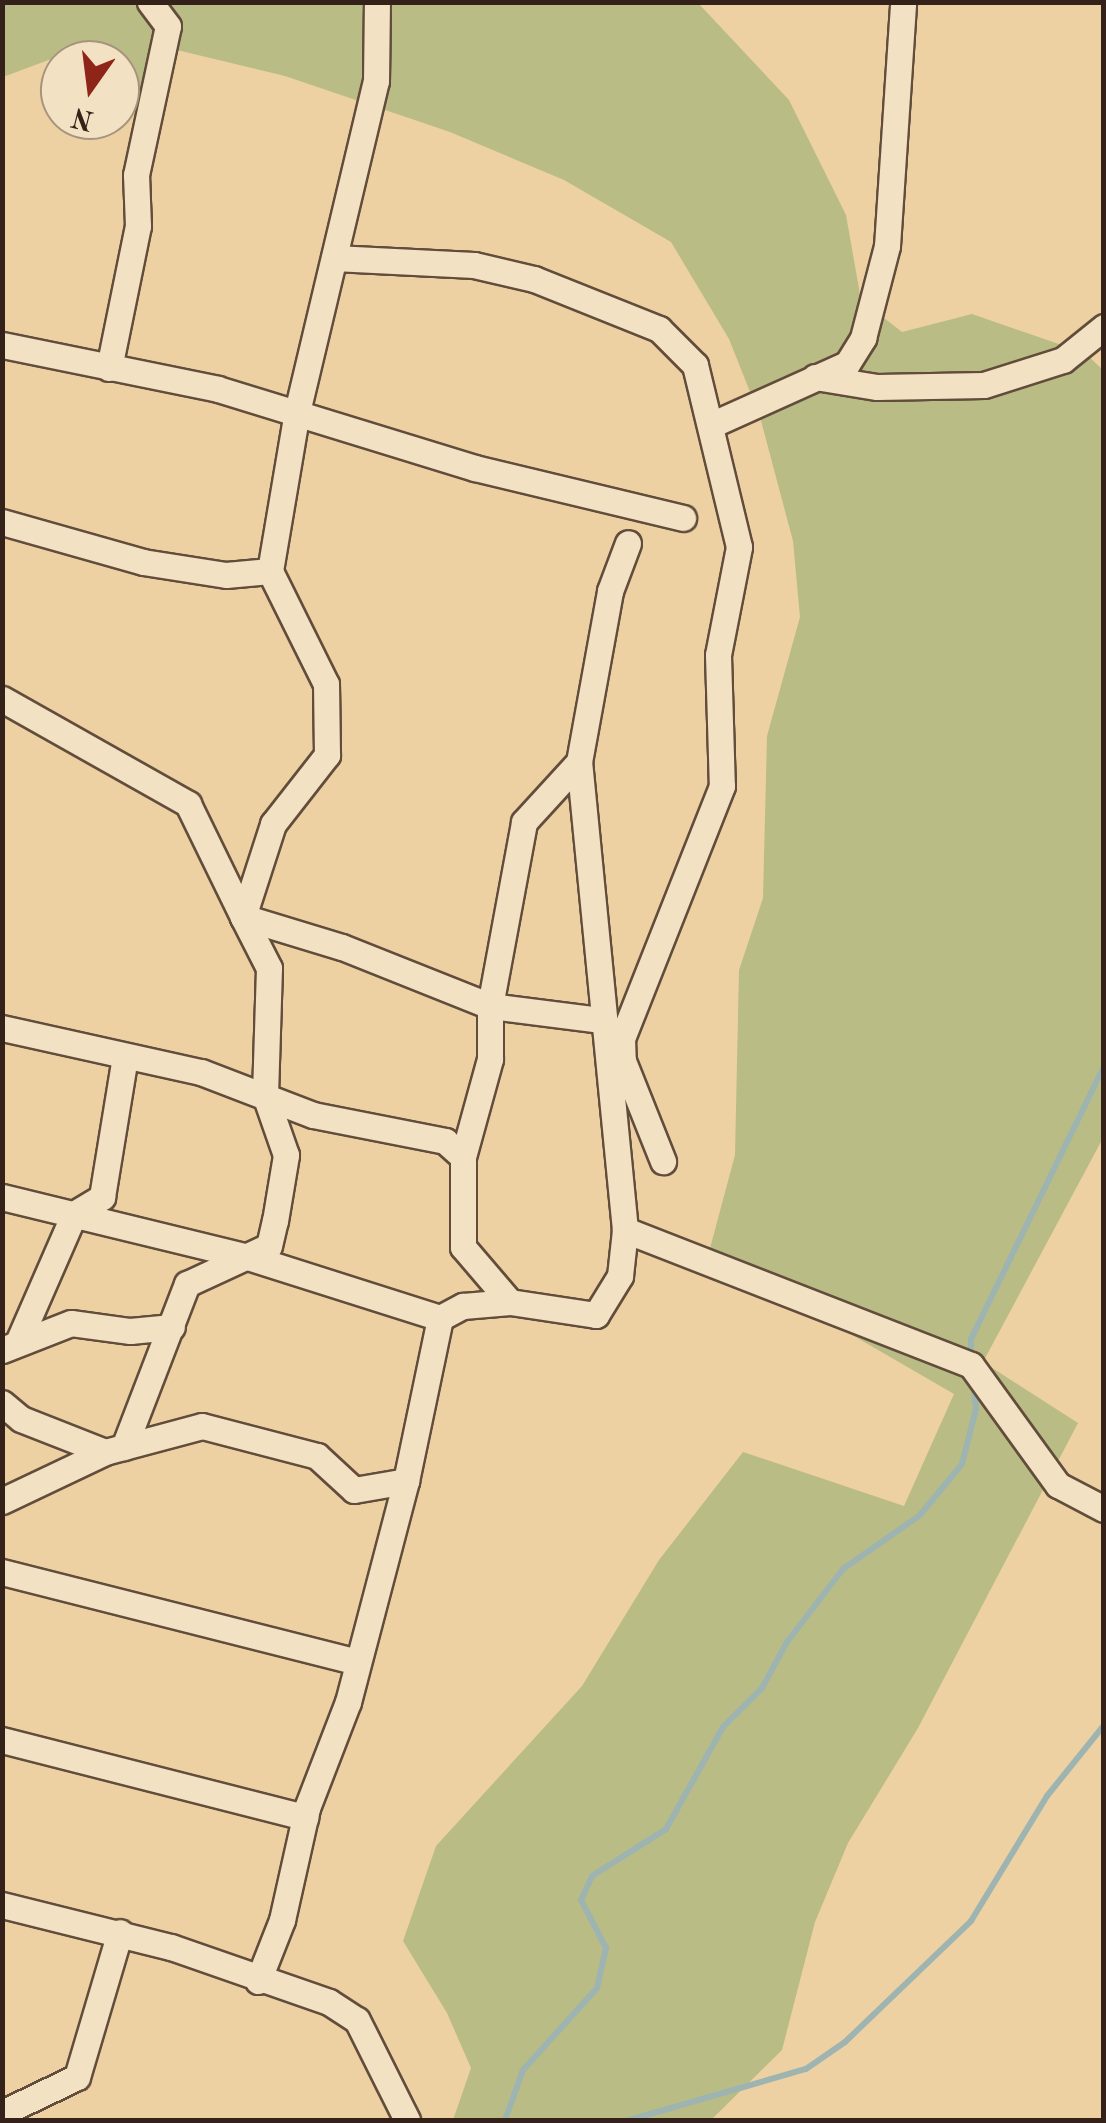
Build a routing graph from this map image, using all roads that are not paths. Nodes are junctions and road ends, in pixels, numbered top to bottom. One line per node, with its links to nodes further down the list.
1 (150, 2): 7 (street)
2 (377, 2): 4 (street)
3 (903, 2): 8 (street)
4 (334, 258): 9 (street); 10 (street)
5 (1104, 328): 8 (street)
6 (2, 345): 7 (street)
7 (108, 368): 9 (street)
8 (814, 377): 10 (street)
9 (298, 412): 11 (street); 14 (street)
10 (711, 426): 24 (street)
11 (682, 518)
12 (2, 522): 14 (street)
13 (628, 543): 16 (street)
14 (270, 571): 17 (street)
15 (2, 699): 17 (street)
16 (579, 762): 18 (street); 19 (street)
17 (242, 917): 18 (street); 22 (street)
18 (490, 1006): 19 (street); 23 (street)
19 (601, 1020): 27 (street)
20 (2, 1028): 21 (street)
21 (125, 1057): 22 (street); 26 (street)
22 (265, 1095): 23 (street); 28 (street)
23 (464, 1158): 29 (street)
24 (663, 1161)
25 (2, 1196): 26 (street)
26 (74, 1214): 28 (street); 32 (street)
27 (624, 1230): 29 (street); 37 (street)
28 (248, 1257): 30 (street); 31 (street)
29 (510, 1302): 30 (street)
30 (440, 1318): 35 (street)
31 (172, 1327): 32 (street); 34 (street)
32 (11, 1345)
33 (2, 1404): 34 (street)
34 (115, 1450): 35 (street); 36 (street)
35 (406, 1481): 39 (street)
36 (2, 1501)
37 (1104, 1509)
38 (2, 1572): 39 (street)
39 (354, 1661): 41 (street)
40 (2, 1740): 41 (street)
41 (305, 1817): 44 (street)
42 (2, 1905): 43 (street)
43 (120, 1932): 44 (street); 45 (street)
44 (258, 1981): 46 (street)
45 (2, 2113)
46 (407, 2120)

